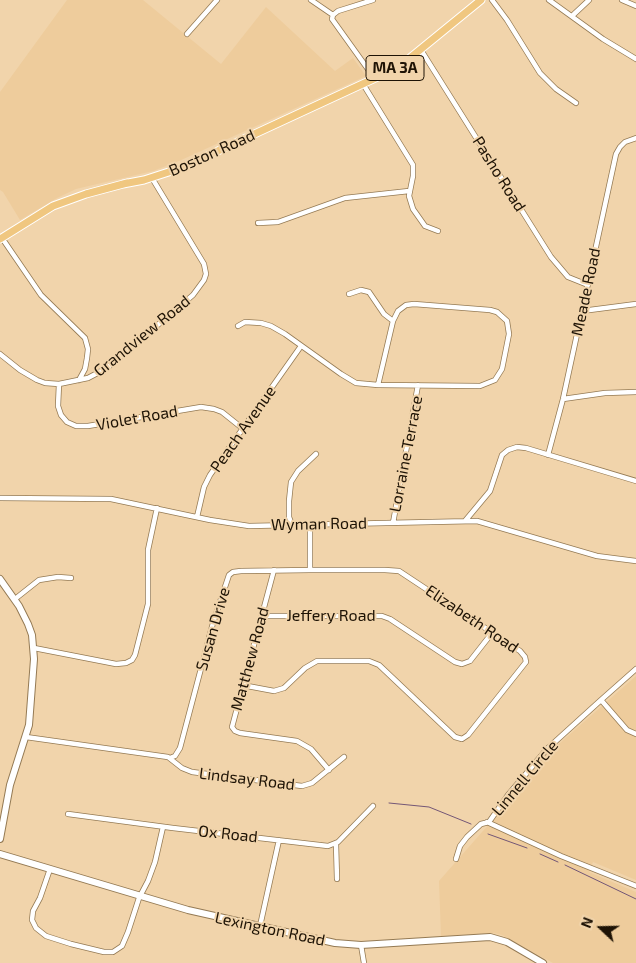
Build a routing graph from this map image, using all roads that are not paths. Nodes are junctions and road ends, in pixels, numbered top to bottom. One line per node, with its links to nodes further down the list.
1 (217, 0): 12 (street)
2 (312, 0): 10 (street)
3 (374, 0): 10 (street)
4 (481, 0): 13 (main road, Boston Road / MA 3A)
5 (492, 0): 17 (street)
6 (549, 0): 11 (street)
7 (589, 0): 11 (street)
8 (622, 0): 9 (street)
9 (636, 6)
10 (334, 15): 15 (street)
11 (572, 16): 14 (street)
12 (187, 34)
13 (421, 50): 15 (main road, Boston Road / MA 3A); 26 (street, Pasho Road)
14 (636, 59)
15 (375, 79): 16 (main road, Boston Road / MA 3A)
16 (363, 84): 18 (main road, Boston Road / MA 3A); 22 (street)
17 (576, 103)
18 (297, 114): 20 (main road, Boston Road / MA 3A); 21 (main road, Boston Road / MA 3A)
19 (636, 138): 26 (street, Meade Road)
20 (152, 178): 21 (main road, Boston Road / MA 3A); 34 (street, Grandview Road)
21 (123, 184): 25 (main road, Boston Road / MA 3A)
22 (409, 191): 23 (street); 24 (street)
23 (258, 223)
24 (438, 231)
25 (1, 238): 34 (street)
26 (588, 286): 29 (street, Meade Road)
27 (349, 294): 30 (street)
28 (636, 304): 29 (street)
29 (582, 311): 39 (street, Meade Road)
30 (393, 320): 36 (street); 37 (street)
31 (238, 326): 32 (street)
32 (301, 346): 36 (street); 40 (street, Peach Avenue)
33 (0, 354): 35 (street, Grandview Road)
34 (79, 380): 35 (street, Grandview Road)
35 (59, 384): 40 (street, Violet Road)
36 (378, 385): 37 (street)
37 (418, 385): 48 (street, Lorraine Terrace)
38 (636, 392): 39 (street)
39 (563, 399): 42 (street, Meade Road)
40 (242, 428): 46 (street, Peach Avenue)
41 (316, 454): 49 (street)
42 (548, 456): 43 (street); 47 (street)
43 (636, 481)
44 (0, 498): 45 (street, Wyman Road)
45 (157, 508): 46 (street, Wyman Road); 59 (street)
46 (197, 517): 49 (street, Wyman Road)
47 (465, 521): 48 (street, Wyman Road); 51 (street, Wyman Road)
48 (393, 523): 50 (street, Wyman Road)
49 (292, 525): 50 (street, Wyman Road)
50 (310, 525): 53 (street)
51 (636, 561)
52 (274, 570): 53 (street, Susan Drive); 57 (street, Matthew Road); 66 (street, Susan Drive)
53 (310, 570): 58 (street, Elizabeth Road)
54 (0, 578): 56 (street)
55 (71, 578): 56 (street)
56 (14, 599): 59 (street)
57 (262, 616): 58 (street, Jeffery Road); 61 (street, Matthew Road)
58 (492, 633): 61 (street, Elizabeth Road)
59 (34, 648): 64 (street)
60 (636, 669): 62 (street, Linnell Circle)
61 (242, 685): 67 (street, Matthew Road)
62 (602, 700): 63 (street); 70 (street, Linnell Circle)
63 (636, 734)
64 (26, 737): 66 (street, Lindsay Road); 72 (street)
65 (344, 757): 67 (street, Lindsay Road)
66 (170, 758): 67 (street, Lindsay Road)
67 (329, 770)
68 (373, 806): 74 (street)
69 (68, 814): 71 (street, Ox Road)
70 (487, 822): 76 (street, Linnell Circle); 79 (street)
71 (163, 827): 73 (street, Ox Road); 80 (street)
72 (0, 840)
73 (279, 840): 74 (street, Ox Road); 81 (street)
74 (336, 844): 78 (street)
75 (0, 854): 77 (street, Lexington Road)
76 (456, 859)
77 (50, 869): 80 (street, Lexington Road); 80 (street)
78 (337, 879)
79 (636, 886)
80 (140, 895): 81 (street, Lexington Road)
81 (260, 926): 82 (street, Lexington Road)
82 (361, 945): 83 (street); 84 (street, Lexington Road)
83 (364, 963)
84 (543, 963)

